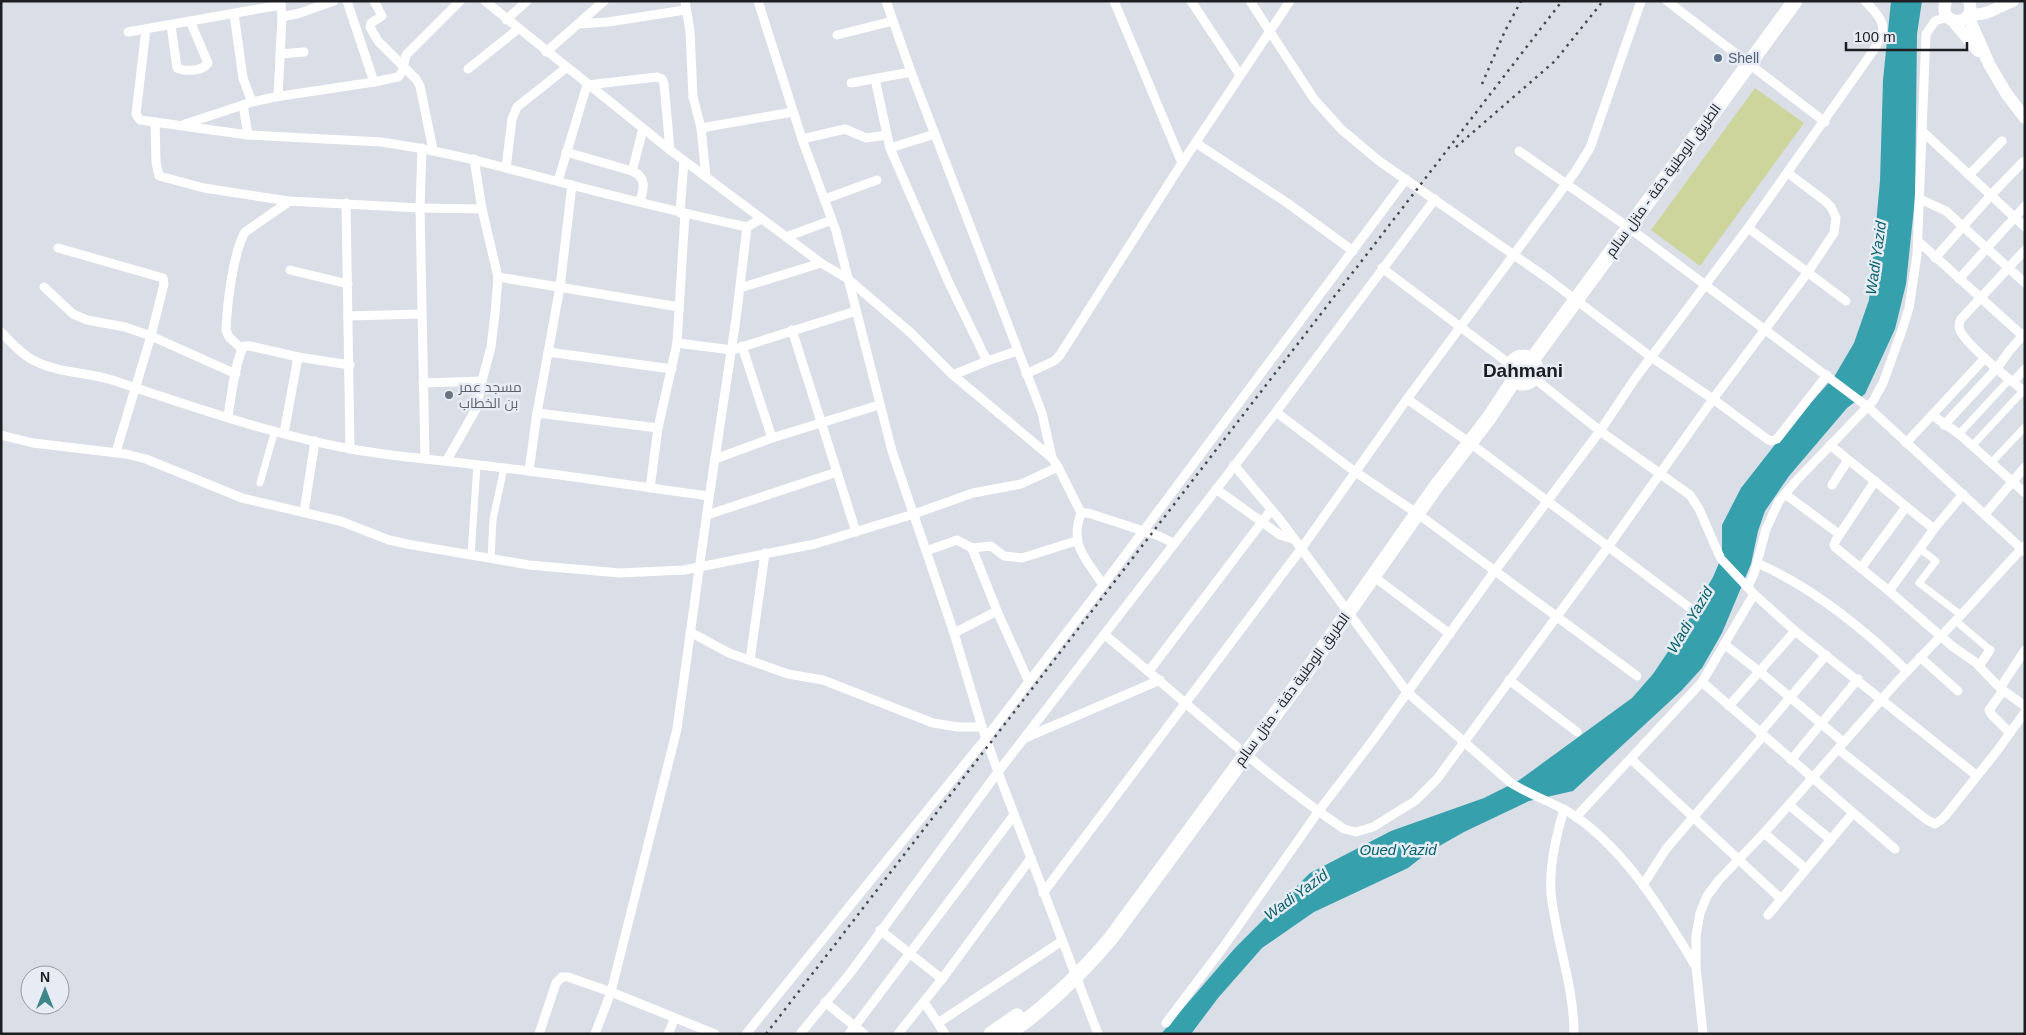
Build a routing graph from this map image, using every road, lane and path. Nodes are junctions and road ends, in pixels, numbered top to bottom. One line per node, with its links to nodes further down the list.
1 (334, 1): 25 (street)
2 (347, 1): 47 (street)
3 (374, 1): 41 (street)
4 (460, 1): 41 (street)
5 (485, 1): 26 (street)
6 (527, 1): 26 (street)
7 (604, 1): 29 (street)
8 (758, 1): 52 (street)
9 (886, 1): 28 (street)
10 (1191, 1): 45 (street)
11 (1250, 1): 33 (street)
12 (1290, 1): 33 (street)
13 (1641, 1): 84 (street)
14 (1667, 1): 39 (street)
15 (1794, 1): 39 (main road, الطريق الوطنية دقة - منزل سالم)
16 (1865, 1): 55 (street)
17 (1934, 1): 23 (main road)
18 (2005, 2): 22 (main road)
19 (280, 3): 24 (street); 25 (street)
20 (1118, 3): 74 (street)
21 (685, 6): 29 (street); 57 (street)
22 (1970, 6): 23 (main road); 40 (main road)
23 (1947, 12): 40 (main road); 59 (street)
24 (234, 14): 27 (street); 51 (street)
25 (282, 17): 38 (street)
26 (506, 20): 32 (street)
27 (190, 21): 30 (street); 30 (street)
28 (893, 21): 35 (street); 44 (street)
29 (578, 24): 37 (street)
30 (171, 25): 31 (street)
31 (146, 29): 34 (street); 54 (street)
32 (518, 29): 37 (street); 43 (street)
33 (1270, 31): 45 (street); 81 (street)
34 (128, 32)
35 (837, 35)
36 (304, 52): 38 (street)
37 (546, 52): 42 (street)
38 (280, 54): 50 (street)
39 (1749, 63): 55 (street); 101 (main road, الطريق الوطنية دقة - منزل سالم)
40 (1989, 64): 53 (main road)
41 (403, 67): 47 (street); 68 (street)
42 (566, 68): 49 (street); 76 (street)
43 (468, 69)
44 (910, 72): 46 (street); 60 (street)
45 (1240, 75): 65 (street)
46 (875, 79): 48 (street); 62 (street)
47 (374, 82): 50 (street)
48 (851, 83)
49 (587, 85): 58 (street); 69 (street); 71 (street)
50 (278, 96): 51 (street)
51 (248, 104): 56 (street); 61 (street)
52 (794, 112): 57 (street); 63 (street)
53 (2025, 118)
54 (156, 122): 56 (street); 90 (street)
55 (1825, 122): 78 (street)
56 (183, 125): 61 (street)
57 (701, 128): 80 (street)
58 (644, 129): 69 (street); 77 (street)
59 (1922, 131): 79 (street); 89 (street)
60 (935, 134): 67 (street); 144 (street)
61 (248, 135): 66 (street)
62 (888, 135): 63 (street); 67 (street)
63 (802, 139): 87 (street)
64 (2002, 142): 79 (street)
65 (1196, 143): 74 (street); 110 (street)
66 (422, 148): 68 (street); 94 (street)
67 (890, 148): 150 (street)
68 (433, 150): 72 (street)
69 (670, 150): 73 (street)
70 (1519, 151): 84 (street)
71 (566, 152): 77 (street); 83 (street)
72 (474, 159): 76 (street); 95 (street)
73 (684, 161): 80 (street); 96 (street)
74 (1182, 163): 157 (street)
75 (2025, 163): 86 (street)
76 (506, 168): 83 (street)
77 (632, 171): 91 (street)
78 (1788, 173): 104 (street); 117 (street)
79 (1969, 175): 86 (street)
80 (706, 177): 98 (street)
81 (1406, 179): 88 (street); 110 (street)
82 (877, 180): 87 (street)
83 (558, 181): 85 (street)
84 (1566, 184): 101 (street); 111 (street)
85 (572, 185): 91 (street); 125 (street)
86 (1990, 194): 97 (street); 102 (street)
87 (825, 199): 99 (street)
88 (1435, 199): 111 (street); 114 (street)
89 (1920, 199): 102 (street); 106 (street)
90 (290, 201): 92 (street); 142 (street)
91 (640, 201): 96 (street)
92 (346, 203): 94 (street); 122 (street)
93 (2025, 206): 97 (street)
94 (420, 208): 95 (street); 132 (street)
95 (482, 209): 118 (street)
96 (682, 214): 100 (street); 130 (street)
97 (2014, 218): 103 (street); 108 (street)
98 (761, 219): 100 (street); 105 (street)
99 (832, 220): 105 (street); 119 (street)
100 (747, 227): 126 (street)
101 (1628, 227): 123 (street); 127 (main road, الطريق الوطنية دقة - منزل سالم)
102 (1963, 227): 108 (street); 112 (street)
103 (2025, 227)
104 (1748, 228): 117 (street); 123 (street)
105 (786, 236): 113 (street)
106 (1918, 241): 112 (street); 170 (street)
107 (58, 248): 138 (street)
108 (1988, 249): 115 (street); 120 (street)
109 (2025, 250): 115 (street)
110 (1352, 251): 227 (street)
111 (1514, 256): 127 (street); 134 (street)
112 (1935, 258): 120 (street)
113 (821, 263): 119 (street); 126 (street)
114 (1382, 268): 134 (street); 171 (street)
115 (2009, 268): 121 (street); 128 (street)
116 (290, 270): 122 (street)
117 (1808, 272): 129 (street); 136 (street)
118 (498, 277): 125 (street); 163 (street)
119 (848, 279): 131 (street); 158 (street)
120 (1960, 279): 128 (street)
121 (2025, 283)
122 (348, 284): 133 (street)
123 (1705, 285): 136 (street); 147 (street)
124 (44, 287): 138 (street)
125 (560, 287): 130 (street); 145 (street)
126 (740, 288): 143 (street)
127 (1576, 299): 147 (street); 149 (main road, الطريق الوطنية دقة - منزل سالم)
128 (1981, 299): 139 (street); 148 (street)
129 (1846, 301)
130 (679, 307): 140 (street)
131 (856, 311): 135 (street); 169 (street)
132 (422, 314): 133 (street); 164 (street)
133 (348, 316): 151 (street)
134 (1460, 328): 152 (street); 167 (street)
135 (792, 330): 141 (street); 175 (street)
136 (1765, 330): 159 (street); 168 (street)
137 (1, 332): 165 (street)
138 (151, 336): 156 (street); 165 (street)
139 (2024, 336): 154 (street)
140 (676, 343): 143 (street); 153 (street)
141 (742, 346): 143 (street); 183 (street)
142 (242, 348): 146 (street); 156 (street)
143 (732, 350): 193 (street)
144 (1017, 351): 150 (street); 157 (street)
145 (548, 352): 153 (street); 172 (street)
146 (298, 357): 151 (street); 180 (street)
147 (1651, 357): 168 (street); 179 (street)
148 (1985, 358): 154 (street); 173 (street)
149 (1532, 360): 152 (main road); 160 (main road)
150 (987, 361): 158 (street)
151 (350, 365): 189 (street)
152 (1511, 365): 161 (main road)
153 (672, 368): 178 (street)
154 (1997, 368): 162 (street); 176 (street)
155 (2025, 369): 162 (street)
156 (236, 374): 174 (street)
157 (1026, 374): 191 (street)
158 (953, 375): 191 (street)
159 (1828, 376): 168 (street); 170 (street)
160 (1534, 378): 161 (main road); 179 (street)
161 (1514, 380): 186 (main road, الطريق الوطنية دقة - منزل سالم)
162 (2011, 380): 166 (street); 181 (street)
163 (482, 381): 164 (street); 194 (street)
164 (423, 383): 192 (street)
165 (134, 388): 174 (street); 190 (street)
166 (2024, 392): 188 (street)
167 (1407, 399): 186 (street); 203 (street)
168 (1713, 399): 205 (street)
169 (879, 405): 175 (street); 221 (street)
170 (1868, 407): 185 (street); 187 (street)
171 (1276, 412): 198 (street); 203 (street)
172 (537, 413): 178 (street); 202 (street)
173 (1932, 415): 176 (street); 185 (street)
174 (228, 416): 180 (street)
175 (822, 423): 183 (street); 204 (street)
176 (1944, 425): 181 (street)
177 (2025, 427): 196 (street)
178 (658, 428): 210 (street)
179 (1600, 431): 205 (street); 216 (street)
180 (280, 432): 184 (street); 208 (street)
181 (1959, 434): 188 (street)
182 (1, 435): 190 (street)
183 (772, 438): 193 (street)
184 (315, 441): 189 (street); 219 (street)
185 (1906, 442): 214 (street)
186 (1470, 443): 216 (street); 222 (main road, الطريق الوطنية دقة - منزل سالم)
187 (1830, 445): 195 (street); 213 (street)
188 (1972, 446): 196 (street)
189 (350, 449): 192 (street)
190 (116, 452): 219 (street)
191 (1052, 458): 199 (street)
192 (425, 459): 194 (street)
193 (715, 459): 215 (street)
194 (447, 460): 197 (street)
195 (1848, 460): 206 (street); 209 (street)
196 (1991, 463): 207 (street)
197 (477, 465): 201 (street); 240 (street)
198 (1234, 465): 211 (street); 218 (street)
199 (1058, 467): 220 (street); 221 (street)
200 (2025, 467): 207 (street)
201 (504, 468): 202 (street); 241 (street)
202 (529, 471): 210 (street)
203 (1354, 471): 222 (street); 236 (street)
204 (837, 472): 224 (street); 228 (street)
205 (1661, 473): 233 (street); 248 (street)
206 (1875, 481): 217 (street); 229 (street)
207 (2012, 482): 212 (street); 223 (street)
208 (260, 483)
209 (1832, 486)
210 (650, 488): 215 (street)
211 (1216, 489): 225 (street); 232 (street)
212 (2025, 493)
213 (1785, 494): 229 (street); 242 (street)
214 (1963, 494): 223 (street); 226 (street)
215 (709, 496): 224 (street)
216 (1547, 501): 233 (street); 245 (street)
217 (1906, 507): 226 (street); 244 (street)
218 (1271, 510): 225 (street); 230 (street)
219 (304, 512): 240 (street)
220 (1081, 513): 227 (street); 231 (street)
221 (914, 514): 228 (street); 238 (street)
222 (1418, 514): 245 (street); 246 (main road, الطريق الوطنية دقة - منزل سالم)
223 (1985, 514): 237 (street)
224 (707, 515): 243 (street)
225 (1262, 520): 230 (street); 269 (street)
226 (1934, 529): 235 (street)
227 (1143, 531): 232 (street); 247 (street)
228 (856, 532): 239 (street)
229 (1839, 534): 244 (street)
230 (1293, 539): 236 (street)
231 (1076, 541): 234 (street); 247 (street)
232 (1173, 543): 260 (street)
233 (1608, 547): 251 (street); 254 (street)
234 (972, 548): 238 (street); 252 (street)
235 (1920, 548): 249 (street); 255 (street)
236 (1301, 549): 253 (street); 283 (street)
237 (2024, 549): 255 (street)
238 (926, 551): 258 (street)
239 (765, 553): 243 (street); 267 (street)
240 (471, 555): 241 (street)
241 (491, 559): 243 (street)
242 (1757, 563): 248 (street); 270 (street)
243 (700, 566): 257 (street)
244 (1861, 568): 249 (street)
245 (1494, 572): 254 (street); 259 (street)
246 (1373, 576): 253 (main road, الطريق الوطنية دقة - منزل سالم); 259 (street)
247 (1103, 585): 276 (street)
248 (1747, 586): 250 (street)
249 (1889, 591): 261 (street)
250 (1754, 594): 256 (street); 262 (street)
251 (1690, 608)
252 (997, 611): 258 (street); 276 (street)
253 (1348, 611): 280 (street); 296 (main road, الطريق الوطنية دقة - منزل سالم)
254 (1556, 617): 272 (street); 275 (street)
255 (1959, 618): 261 (street); 263 (street)
256 (1795, 631): 265 (street); 271 (street)
257 (690, 632): 267 (street); 326 (street)
258 (954, 633): 288 (street)
259 (1450, 634): 280 (street)
260 (1105, 635): 269 (street); 293 (street)
261 (1941, 637): 266 (street); 268 (street)
262 (1724, 644): 271 (street); 277 (street)
263 (1990, 650): 268 (street)
264 (2025, 650): 278 (street)
265 (1826, 655): 273 (street); 281 (street)
266 (1920, 657): 270 (street); 279 (street)
267 (750, 660): 288 (street)
268 (1979, 666): 278 (street)
269 (1150, 671): 274 (street)
270 (1907, 671): 282 (street)
271 (1760, 672): 281 (street); 284 (street)
272 (1637, 676)
273 (1858, 679): 282 (street); 287 (street)
274 (1160, 680): 283 (street); 293 (street)
275 (1509, 680): 289 (street); 294 (street)
276 (1029, 682): 292 (street)
277 (1702, 682): 284 (street); 297 (street)
278 (2002, 689): 285 (street); 290 (street)
279 (1958, 691)
280 (1407, 692): 294 (street); 304 (street)
281 (1790, 698): 287 (street); 291 (street)
282 (1882, 698): 295 (street); 300 (street)
283 (1186, 703): 296 (street); 316 (street)
284 (1729, 706): 291 (street)
285 (2025, 706)
286 (2024, 717): 290 (street)
287 (1821, 722): 295 (street); 298 (street)
288 (982, 727): 292 (street)
289 (1577, 732)
290 (2010, 733): 300 (street)
291 (1761, 734): 298 (street); 308 (street)
292 (986, 738): 299 (street); 337 (street)
293 (1024, 738): 299 (street)
294 (1464, 743): 303 (street); 304 (street)
295 (1840, 745): 300 (street); 301 (street)
296 (1245, 755): 304 (street); 323 (main road, الطريق الوطنية دقة - منزل سالم)
297 (1631, 759): 307 (street); 308 (street)
298 (1790, 760): 301 (street)
299 (998, 772): 306 (street); 319 (street)
300 (1976, 776)
301 (1812, 778): 302 (street); 305 (street)
302 (1789, 805): 309 (street); 310 (street)
303 (1564, 810): 307 (street); 345 (street)
304 (1318, 812): 331 (street)
305 (1853, 813): 310 (street); 311 (street)
306 (1014, 815): 312 (street); 321 (street)
307 (1576, 817): 315 (street)
308 (1693, 818): 313 (street); 315 (street)
309 (1764, 833): 313 (street); 314 (street)
310 (1831, 840): 314 (street)
311 (1895, 849)
312 (1031, 858): 316 (street); 324 (street)
313 (1740, 860): 317 (street); 322 (street)
314 (1806, 870): 317 (street)
315 (1643, 885): 322 (street)
316 (1043, 892): 320 (street)
317 (1781, 899): 318 (street)
318 (1768, 915)
319 (880, 930): 321 (street); 327 (street)
320 (1062, 941): 323 (street); 330 (street)
321 (910, 953): 324 (street); 332 (street)
322 (1696, 966): 346 (street)
323 (1075, 977): 325 (main road, الطريق الوطنية دقة - منزل سالم); 344 (street)
324 (942, 979): 328 (street)
325 (1061, 989): 342 (main road, الطريق الوطنية دقة - منزل سالم); 343 (main road, الطريق الوطنية دقة - منزل سالم)
326 (611, 992): 329 (street); 333 (street); 334 (street)
327 (825, 1002): 332 (street); 338 (street)
328 (924, 1002): 330 (street); 340 (street)
329 (675, 1018): 335 (street); 336 (street)
330 (938, 1023): 341 (street)
331 (1166, 1023)
332 (852, 1030): 339 (street)
333 (539, 1034)
334 (595, 1034)
335 (668, 1034)
336 (714, 1034)
337 (746, 1034)
338 (800, 1034)
339 (864, 1034)
340 (898, 1034)
341 (945, 1034)
342 (991, 1034)
343 (1008, 1034)
344 (1098, 1034)
345 (1574, 1034)
346 (1703, 1034)

